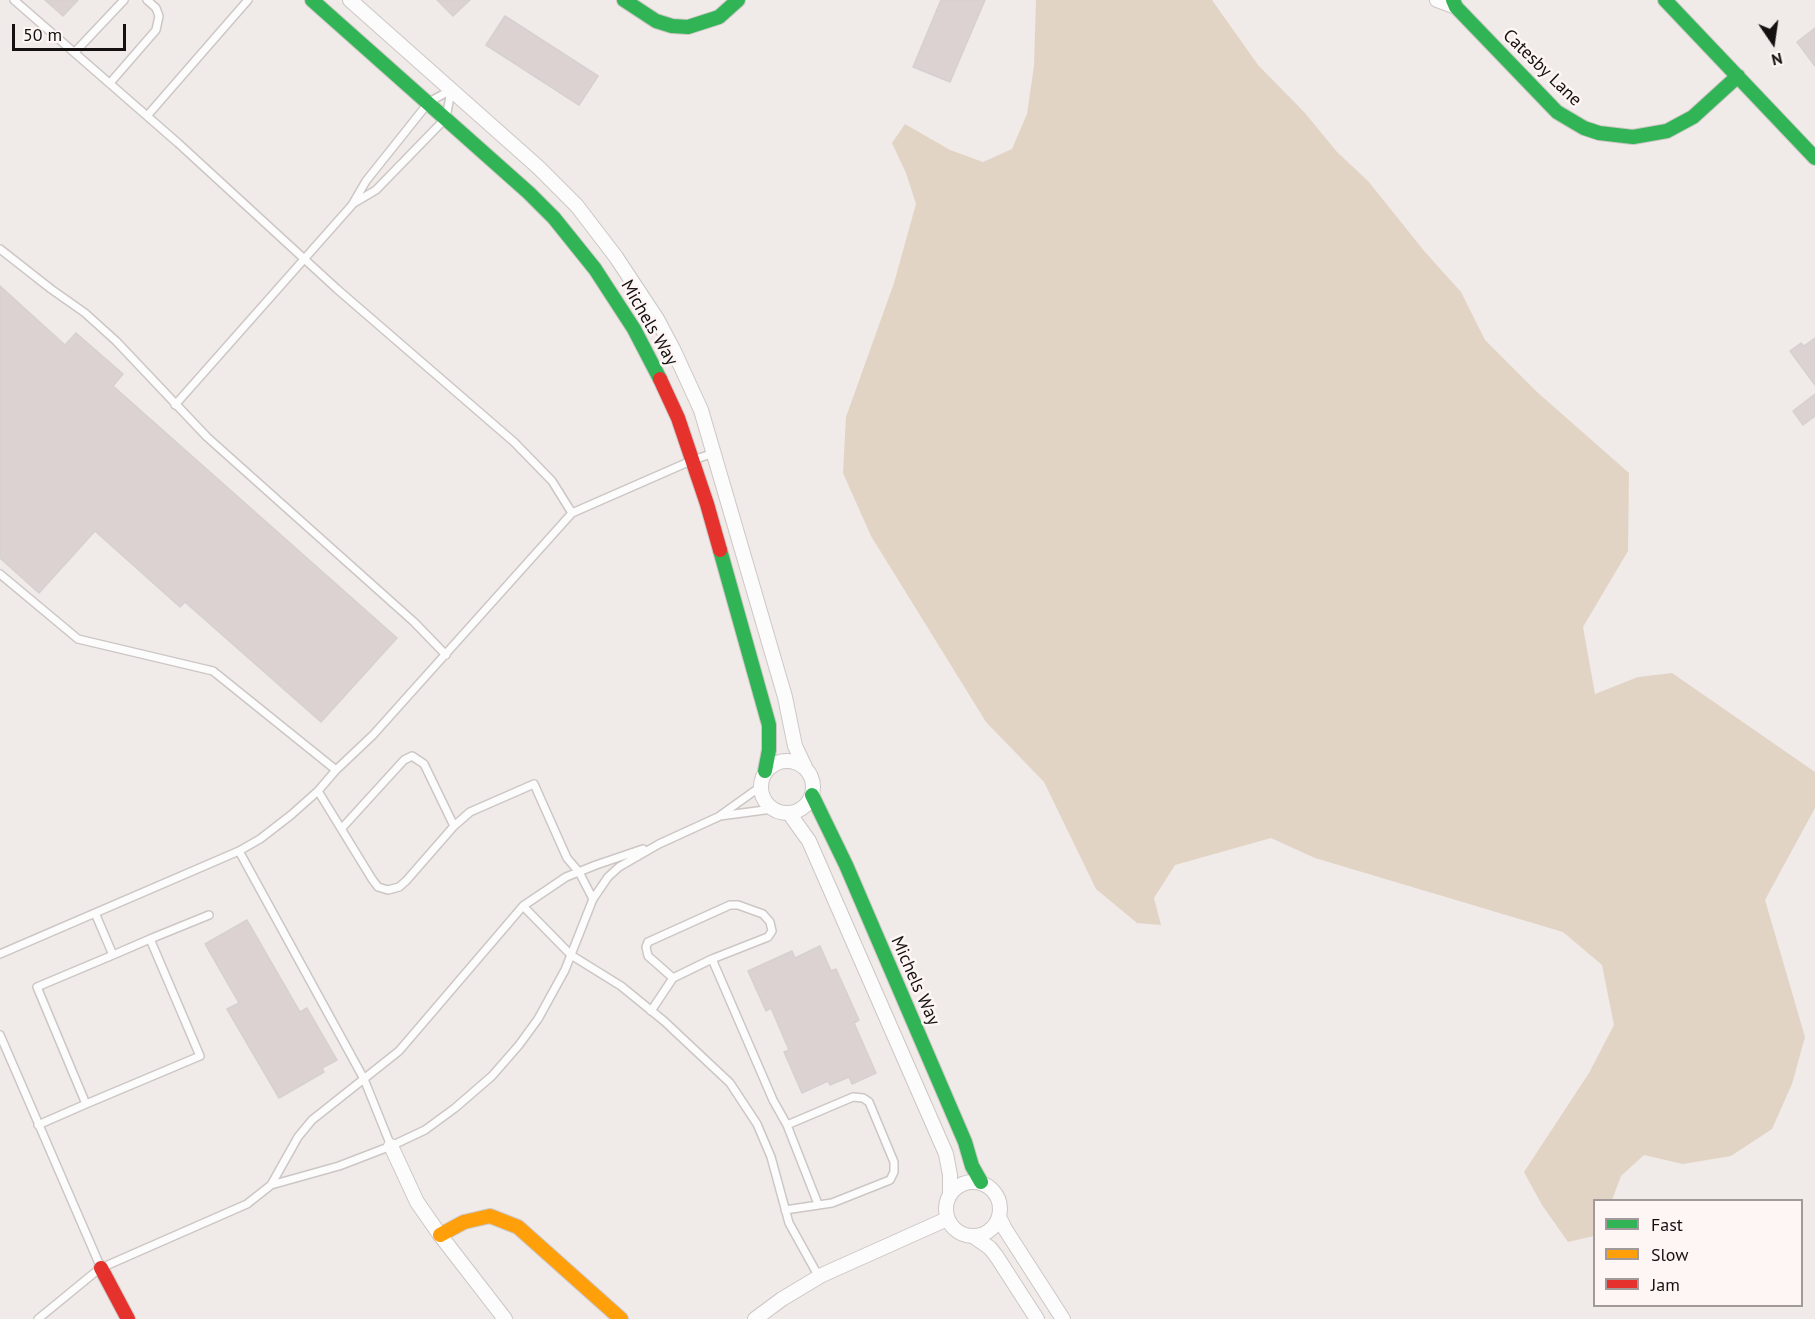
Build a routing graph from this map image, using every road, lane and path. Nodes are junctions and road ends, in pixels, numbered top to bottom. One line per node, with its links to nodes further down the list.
1 (14, 0): 12 (lane)
2 (124, 0): 12 (lane)
3 (147, 0): 14 (lane)
4 (248, 0): 17 (lane)
5 (312, 0): 16 (street, Michels Way)
6 (350, 0): 15 (street, Michels Way)
7 (624, 0): 8 (street)
8 (738, 0)
9 (1437, 0): 11 (street, Catesby Lane)
10 (1665, 0): 13 (street)
11 (1454, 4): 13 (street, Catesby Lane)
12 (75, 52): 14 (lane)
13 (1738, 76): 19 (street)
14 (110, 83): 17 (lane)
15 (451, 90): 16 (lane); 18 (lane); 24 (street, Michels Way)
16 (429, 102): 18 (street, Michels Way); 20 (lane)
17 (147, 116): 22 (lane)
18 (446, 118): 20 (lane); 25 (street, Michels Way)
19 (1815, 158)
20 (352, 205): 22 (lane)
21 (0, 249): 23 (lane)
22 (304, 258): 23 (lane); 26 (lane)
23 (175, 405): 28 (lane)
24 (714, 453): 25 (lane); 29 (street, Michels Way)
25 (693, 460): 26 (lane); 31 (street, Michels Way)
26 (572, 513): 28 (lane)
27 (0, 574): 30 (lane)
28 (446, 655): 30 (lane)
29 (805, 767): 31 (street); 34 (street)
30 (336, 770): 33 (lane)
31 (765, 771): 32 (street)
32 (760, 787): 35 (street); 37 (lane)
33 (318, 791): 39 (lane); 41 (lane)
34 (812, 795): 36 (street); 60 (street, Michels Way)
35 (772, 809): 36 (street); 37 (lane)
36 (789, 813): 62 (street)
37 (718, 817): 40 (lane)
38 (453, 826): 39 (lane); 39 (lane); 42 (lane)
39 (342, 828)
40 (658, 844): 42 (lane); 43 (lane)
41 (238, 851): 45 (lane); 55 (lane)
42 (579, 872): 43 (lane); 44 (lane)
43 (593, 899): 50 (lane)
44 (523, 906): 50 (lane); 55 (lane)
45 (95, 913): 48 (lane); 49 (lane)
46 (209, 915): 47 (lane)
47 (150, 939): 49 (lane); 56 (lane)
48 (0, 954)
49 (113, 955): 56 (lane)
50 (571, 955): 53 (lane); 59 (lane)
51 (712, 959): 52 (lane); 52 (lane); 58 (lane)
52 (673, 978): 53 (lane)
53 (651, 1011): 64 (lane)
54 (0, 1035): 57 (lane)
55 (364, 1079): 59 (lane); 61 (lane)
56 (86, 1104): 57 (lane)
57 (38, 1125): 69 (lane)
58 (787, 1125): 63 (lane); 63 (lane)
59 (391, 1146): 61 (lane); 67 (street)
60 (981, 1182): 62 (street); 65 (street)
61 (271, 1185): 69 (lane)
62 (950, 1195): 66 (street)
63 (818, 1204): 64 (lane)
64 (785, 1210): 70 (lane)
65 (999, 1217): 68 (street); 79 (street)
66 (947, 1219): 68 (street); 70 (street)
67 (440, 1235): 74 (street); 75 (street)
68 (974, 1236): 78 (street)
69 (101, 1268): 72 (lane); 73 (street)
70 (819, 1276): 71 (street)
71 (771, 1307): 76 (street); 77 (street)
72 (38, 1319)
73 (128, 1319)
74 (505, 1319)
75 (621, 1319)
76 (755, 1319)
77 (779, 1319)
78 (1037, 1319)
79 (1063, 1319)

